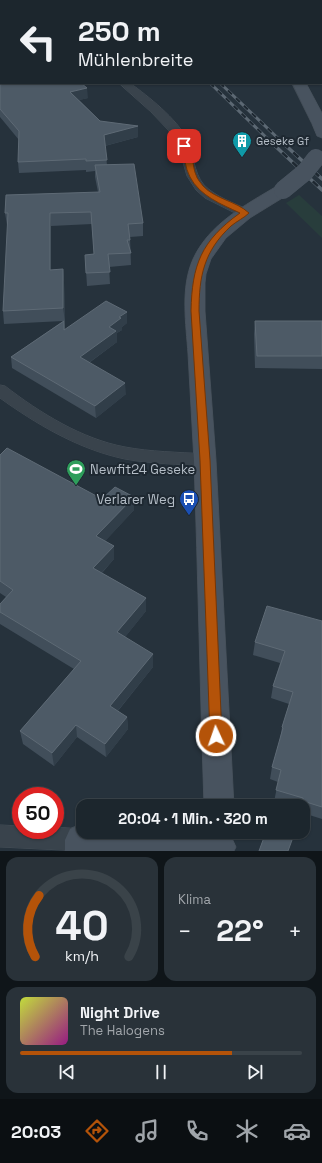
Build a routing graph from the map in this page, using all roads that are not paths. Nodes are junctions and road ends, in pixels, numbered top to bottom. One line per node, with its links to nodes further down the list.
1 (125, 84): 5 (street)
2 (300, 84): 3 (main road)
3 (322, 133)
4 (319, 151): 5 (main road, bridge)
5 (245, 213): 7 (main road)
6 (0, 390): 7 (street)
7 (205, 460): 8 (main road)
8 (219, 799)
9 (0, 836): 11 (street)
10 (220, 843): 11 (main road)
11 (81, 845)

